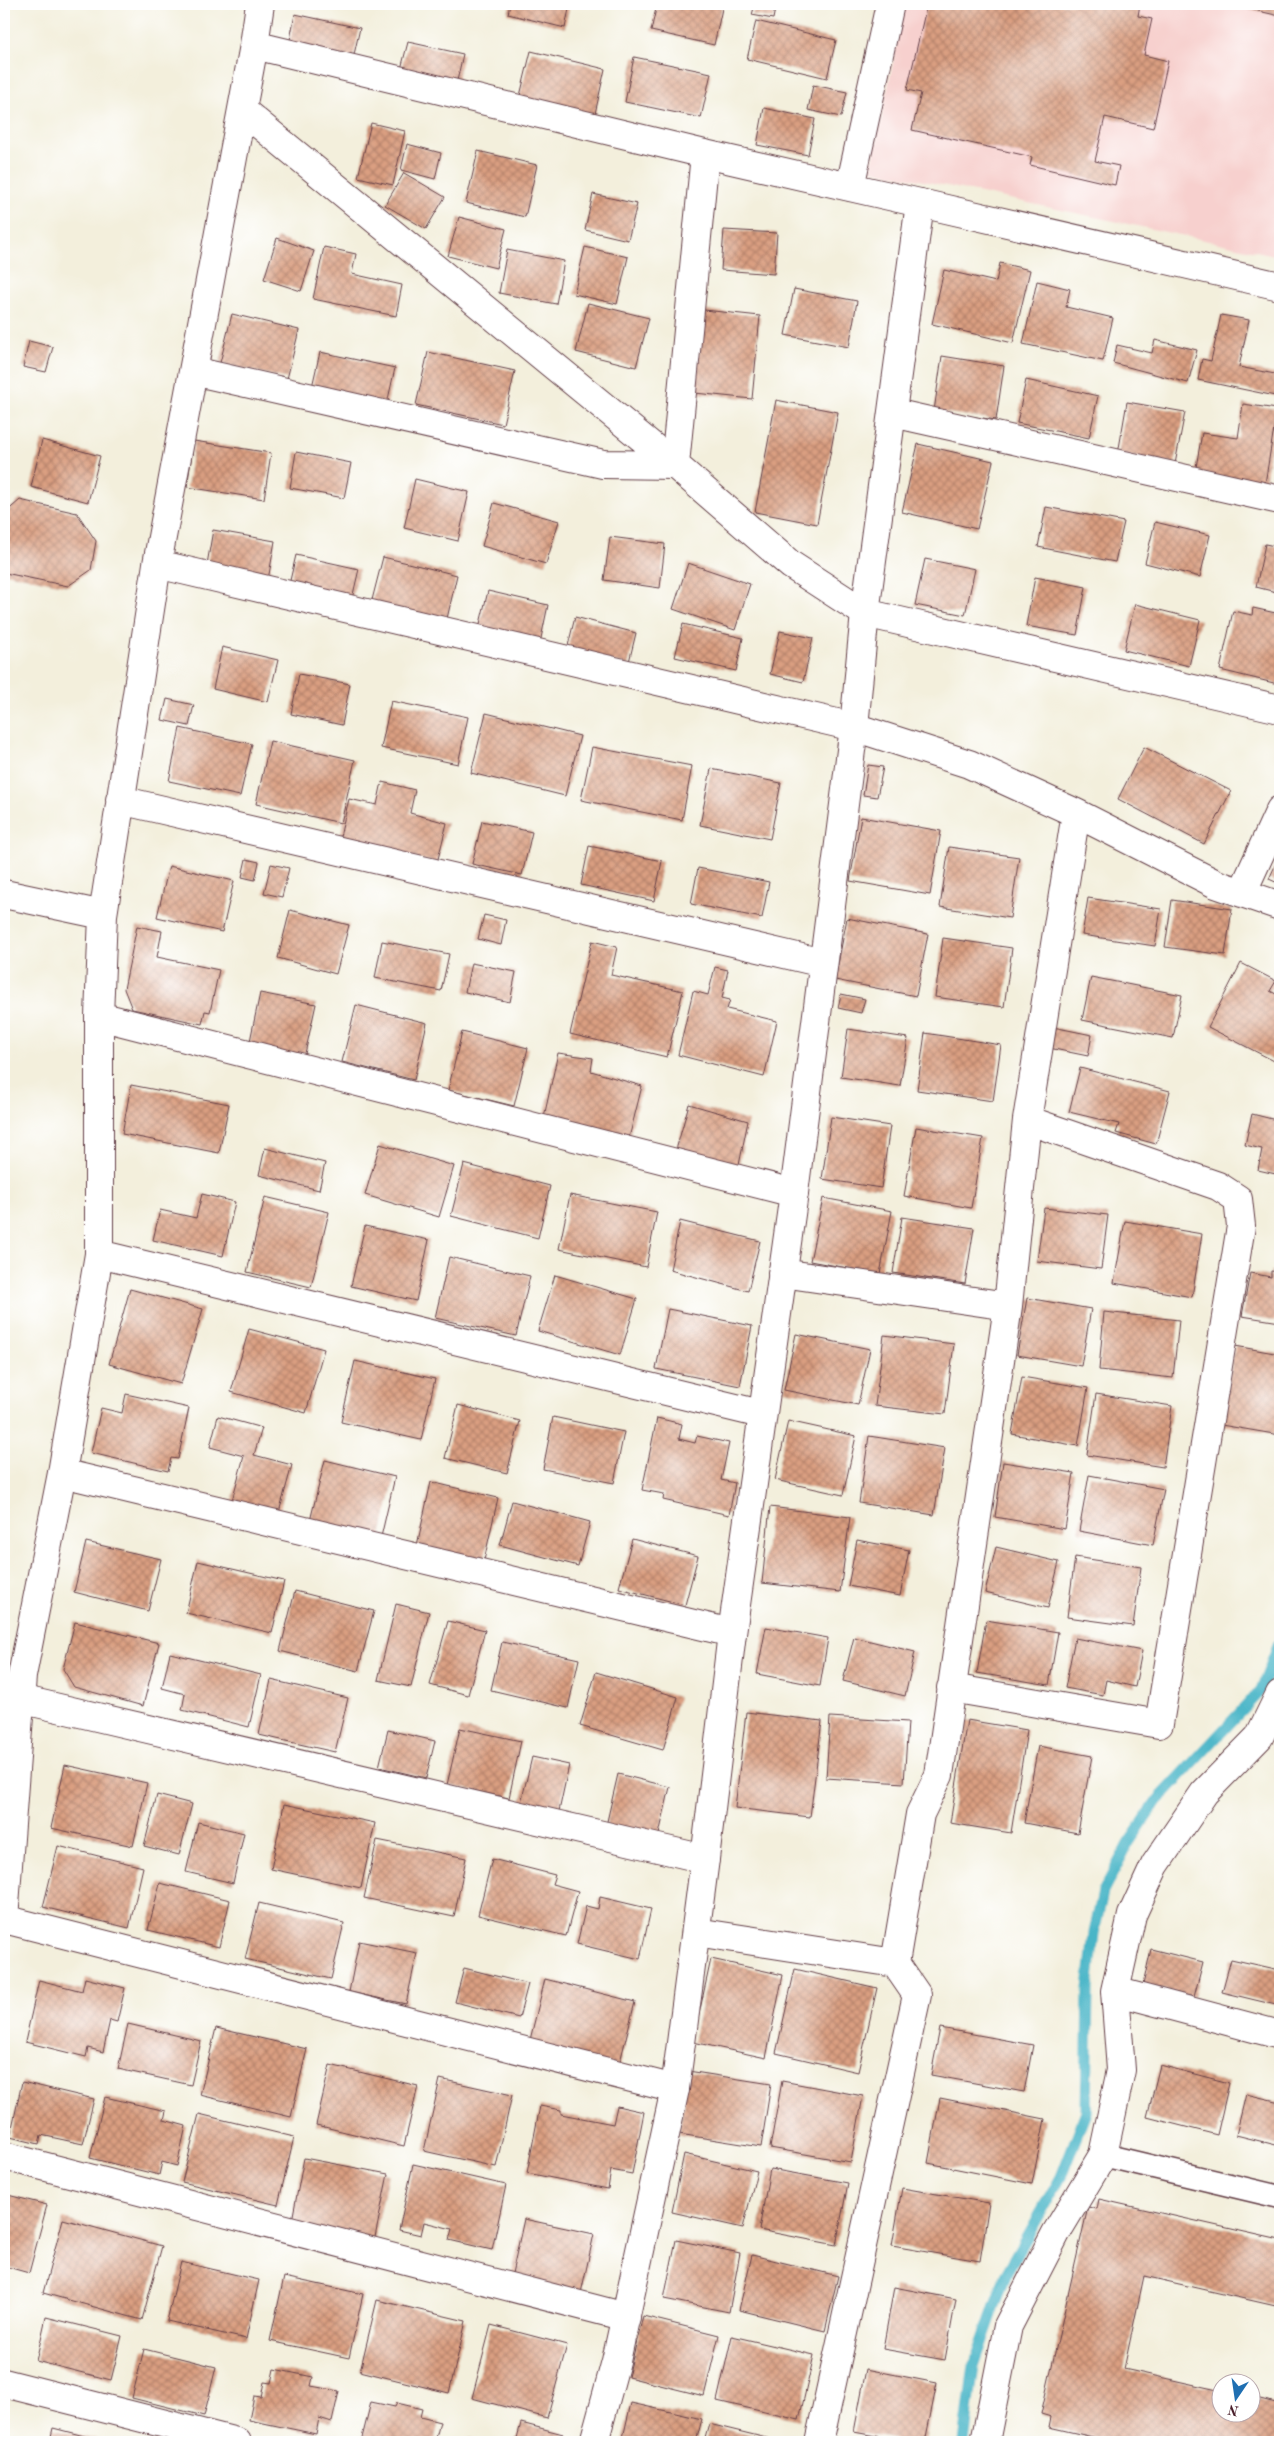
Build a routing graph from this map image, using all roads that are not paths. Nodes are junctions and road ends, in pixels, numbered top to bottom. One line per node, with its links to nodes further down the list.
1 (260, 4): 3 (street)
2 (890, 4): 6 (street)
3 (254, 45): 4 (street); 5 (street)
4 (242, 110): 9 (street); 11 (street)
5 (705, 154): 6 (street); 11 (street)
6 (850, 187): 7 (street)
7 (920, 203): 8 (street); 10 (street)
8 (1280, 286)
9 (193, 371): 11 (street); 13 (street)
10 (892, 414): 12 (street); 14 (street)
11 (675, 465): 14 (street)
12 (1280, 500)
13 (157, 564): 16 (street); 17 (street)
14 (865, 613): 15 (street); 16 (street)
15 (1280, 709)
16 (854, 728): 19 (street); 24 (street)
17 (120, 800): 23 (street); 24 (street)
18 (1280, 810): 20 (street)
19 (1076, 813): 20 (street); 26 (street)
20 (1242, 893): 22 (street)
21 (4, 894): 23 (street)
22 (1280, 906)
23 (103, 915): 25 (street)
24 (823, 963): 27 (street)
25 (99, 1016): 27 (street); 28 (street)
26 (1027, 1120): 30 (street); 34 (street)
27 (794, 1193): 29 (street)
28 (99, 1254): 31 (street); 32 (street)
29 (782, 1273): 30 (street); 31 (street)
30 (1008, 1306): 34 (street)
31 (761, 1414): 33 (street)
32 (62, 1473): 33 (street); 36 (street)
33 (732, 1633): 37 (street)
34 (951, 1688): 40 (street)
35 (1280, 1694): 41 (street)
36 (20, 1699): 37 (street); 38 (street)
37 (705, 1859): 39 (street)
38 (4, 1919): 43 (street)
39 (696, 1932): 40 (street); 43 (street)
40 (895, 1963): 51 (street)
41 (1115, 1990): 42 (street); 44 (street)
42 (1280, 2035)
43 (675, 2089): 47 (street)
44 (1104, 2155): 46 (lane); 52 (street)
45 (4, 2156): 47 (street)
46 (1280, 2197)
47 (626, 2317): 50 (street)
48 (4, 2383): 49 (street)
49 (237, 2442)
50 (594, 2442)
51 (819, 2442)
52 (985, 2442)

